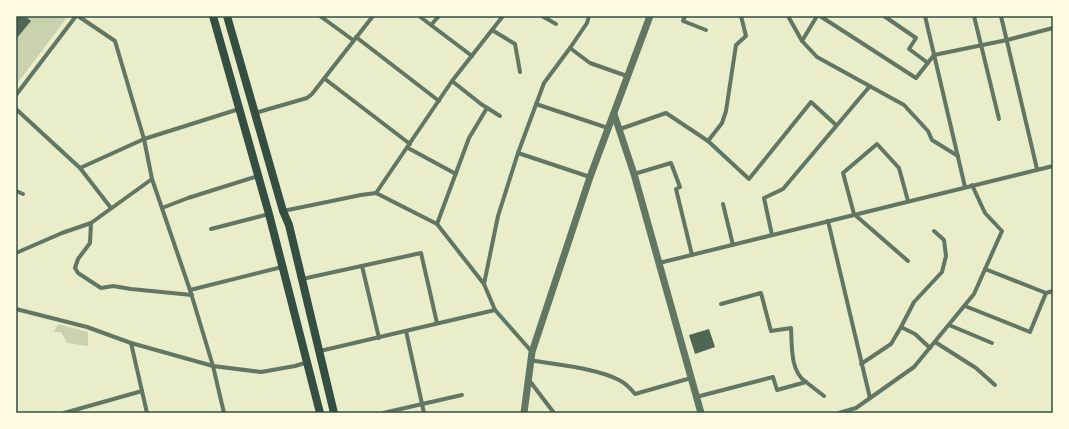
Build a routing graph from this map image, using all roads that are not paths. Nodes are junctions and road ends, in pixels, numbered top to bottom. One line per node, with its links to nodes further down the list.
1 (77, 16): 38 (street); 51 (street)
2 (213, 16): 43 (main road)
3 (227, 16): 44 (main road)
4 (320, 16): 25 (street)
5 (373, 16): 25 (street)
6 (419, 16): 21 (street)
7 (439, 16): 21 (street)
8 (503, 16): 23 (street)
9 (589, 16): 29 (street)
10 (650, 16): 34 (street)
11 (685, 16): 24 (street)
12 (742, 16): 52 (street)
13 (788, 16): 27 (street)
14 (819, 16): 27 (street); 32 (street)
15 (884, 16): 32 (street)
16 (925, 16): 30 (street)
17 (974, 16): 28 (street)
18 (1001, 16): 26 (street)
19 (545, 17): 20 (street)
20 (556, 24)
21 (432, 25): 31 (street)
22 (1053, 28): 26 (street)
23 (492, 30): 31 (street); 33 (street)
24 (706, 30)
25 (355, 38): 35 (street); 39 (street)
26 (1007, 40): 28 (street); 58 (street)
27 (802, 41): 37 (street)
28 (981, 46): 30 (street); 47 (street)
29 (570, 48): 34 (street); 40 (street)
30 (934, 55): 32 (street); 55 (street)
31 (472, 56): 36 (street)
32 (928, 63)
33 (520, 72)
34 (627, 76): 45 (street)
35 (325, 79): 44 (street); 53 (street)
36 (452, 81): 39 (street); 41 (street)
37 (870, 86): 48 (street); 55 (street)
38 (16, 95)
39 (439, 101): 53 (street)
40 (536, 104): 49 (street); 54 (street)
41 (487, 108): 46 (street); 59 (street)
42 (16, 109): 57 (street)
43 (240, 109): 51 (street); 61 (main road)
44 (255, 113): 73 (main road)
45 (614, 114): 49 (street); 50 (street)
46 (500, 116)
47 (998, 119)
48 (836, 125): 52 (street); 81 (street)
49 (608, 128): 62 (street)
50 (620, 129): 52 (street); 60 (street)
51 (144, 139): 57 (street); 63 (street)
52 (708, 141)
53 (409, 146): 59 (street); 68 (street)
54 (518, 153): 62 (street); 91 (street)
55 (958, 156): 65 (street)
56 (1053, 166): 58 (street)
57 (80, 168): 71 (street)
58 (1037, 169): 64 (street)
59 (456, 174): 78 (street)
60 (634, 174): 84 (street); 86 (street)
61 (259, 176): 72 (street); 74 (main road)
62 (590, 177): 109 (street)
63 (152, 179): 71 (street); 72 (street)
64 (972, 185): 65 (street); 89 (street)
65 (965, 187): 69 (street)
66 (16, 191): 67 (street)
67 (23, 194)
68 (376, 194): 73 (street); 78 (street)
69 (908, 201): 75 (street); 75 (street)
70 (723, 204): 82 (street)
71 (111, 208): 77 (street)
72 (162, 208): 93 (street)
73 (283, 211): 90 (main road)
74 (269, 214): 79 (street); 88 (main road)
75 (854, 214): 76 (street); 85 (street)
76 (828, 221): 81 (street); 112 (street)
77 (91, 223): 83 (street); 93 (street)
78 (437, 224): 91 (street)
79 (211, 229)
80 (934, 231): 101 (street)
81 (772, 235): 82 (street)
82 (732, 245): 84 (street)
83 (16, 253)
84 (692, 255): 86 (street)
85 (908, 261)
86 (659, 264): 115 (street)
87 (362, 266): 90 (street); 99 (street); 103 (street)
88 (283, 267): 93 (street); 111 (main road)
89 (985, 269): 94 (street); 96 (street)
90 (302, 279): 108 (main road)
91 (484, 284): 98 (street)
92 (1053, 291): 94 (street)
93 (191, 292): 113 (street)
94 (1046, 293): 96 (street)
95 (721, 304): 116 (street)
96 (965, 306): 100 (street)
97 (16, 308): 105 (street)
98 (495, 310): 99 (street); 109 (street)
99 (437, 323): 102 (street)
100 (949, 325): 104 (street); 106 (street)
101 (901, 327): 107 (street); 112 (street)
102 (406, 331): 103 (street); 123 (street)
103 (379, 338): 108 (street)
104 (935, 342): 107 (street); 117 (street)
105 (131, 343): 113 (street); 118 (street)
106 (992, 343)
107 (930, 348): 122 (street)
108 (320, 352): 129 (main road)
109 (532, 352): 110 (street)
110 (530, 360): 114 (street); 115 (street)
111 (308, 362): 113 (street); 128 (main road)
112 (861, 364): 122 (street)
113 (213, 366): 127 (street)
114 (528, 378): 132 (street); 133 (street)
115 (691, 378): 121 (street)
116 (806, 382): 120 (street); 121 (street)
117 (995, 385)
118 (142, 391): 125 (street); 126 (street)
119 (462, 395): 123 (street)
120 (824, 396)
121 (696, 397): 134 (street)
122 (870, 398): 124 (street)
123 (422, 404): 130 (street); 131 (street)
124 (856, 411): 135 (street)
125 (64, 413)
126 (147, 413)
127 (224, 413)
128 (320, 413)
129 (334, 413)
130 (383, 413)
131 (424, 413)
132 (524, 413)
133 (554, 413)
134 (700, 413)
135 (839, 413)

